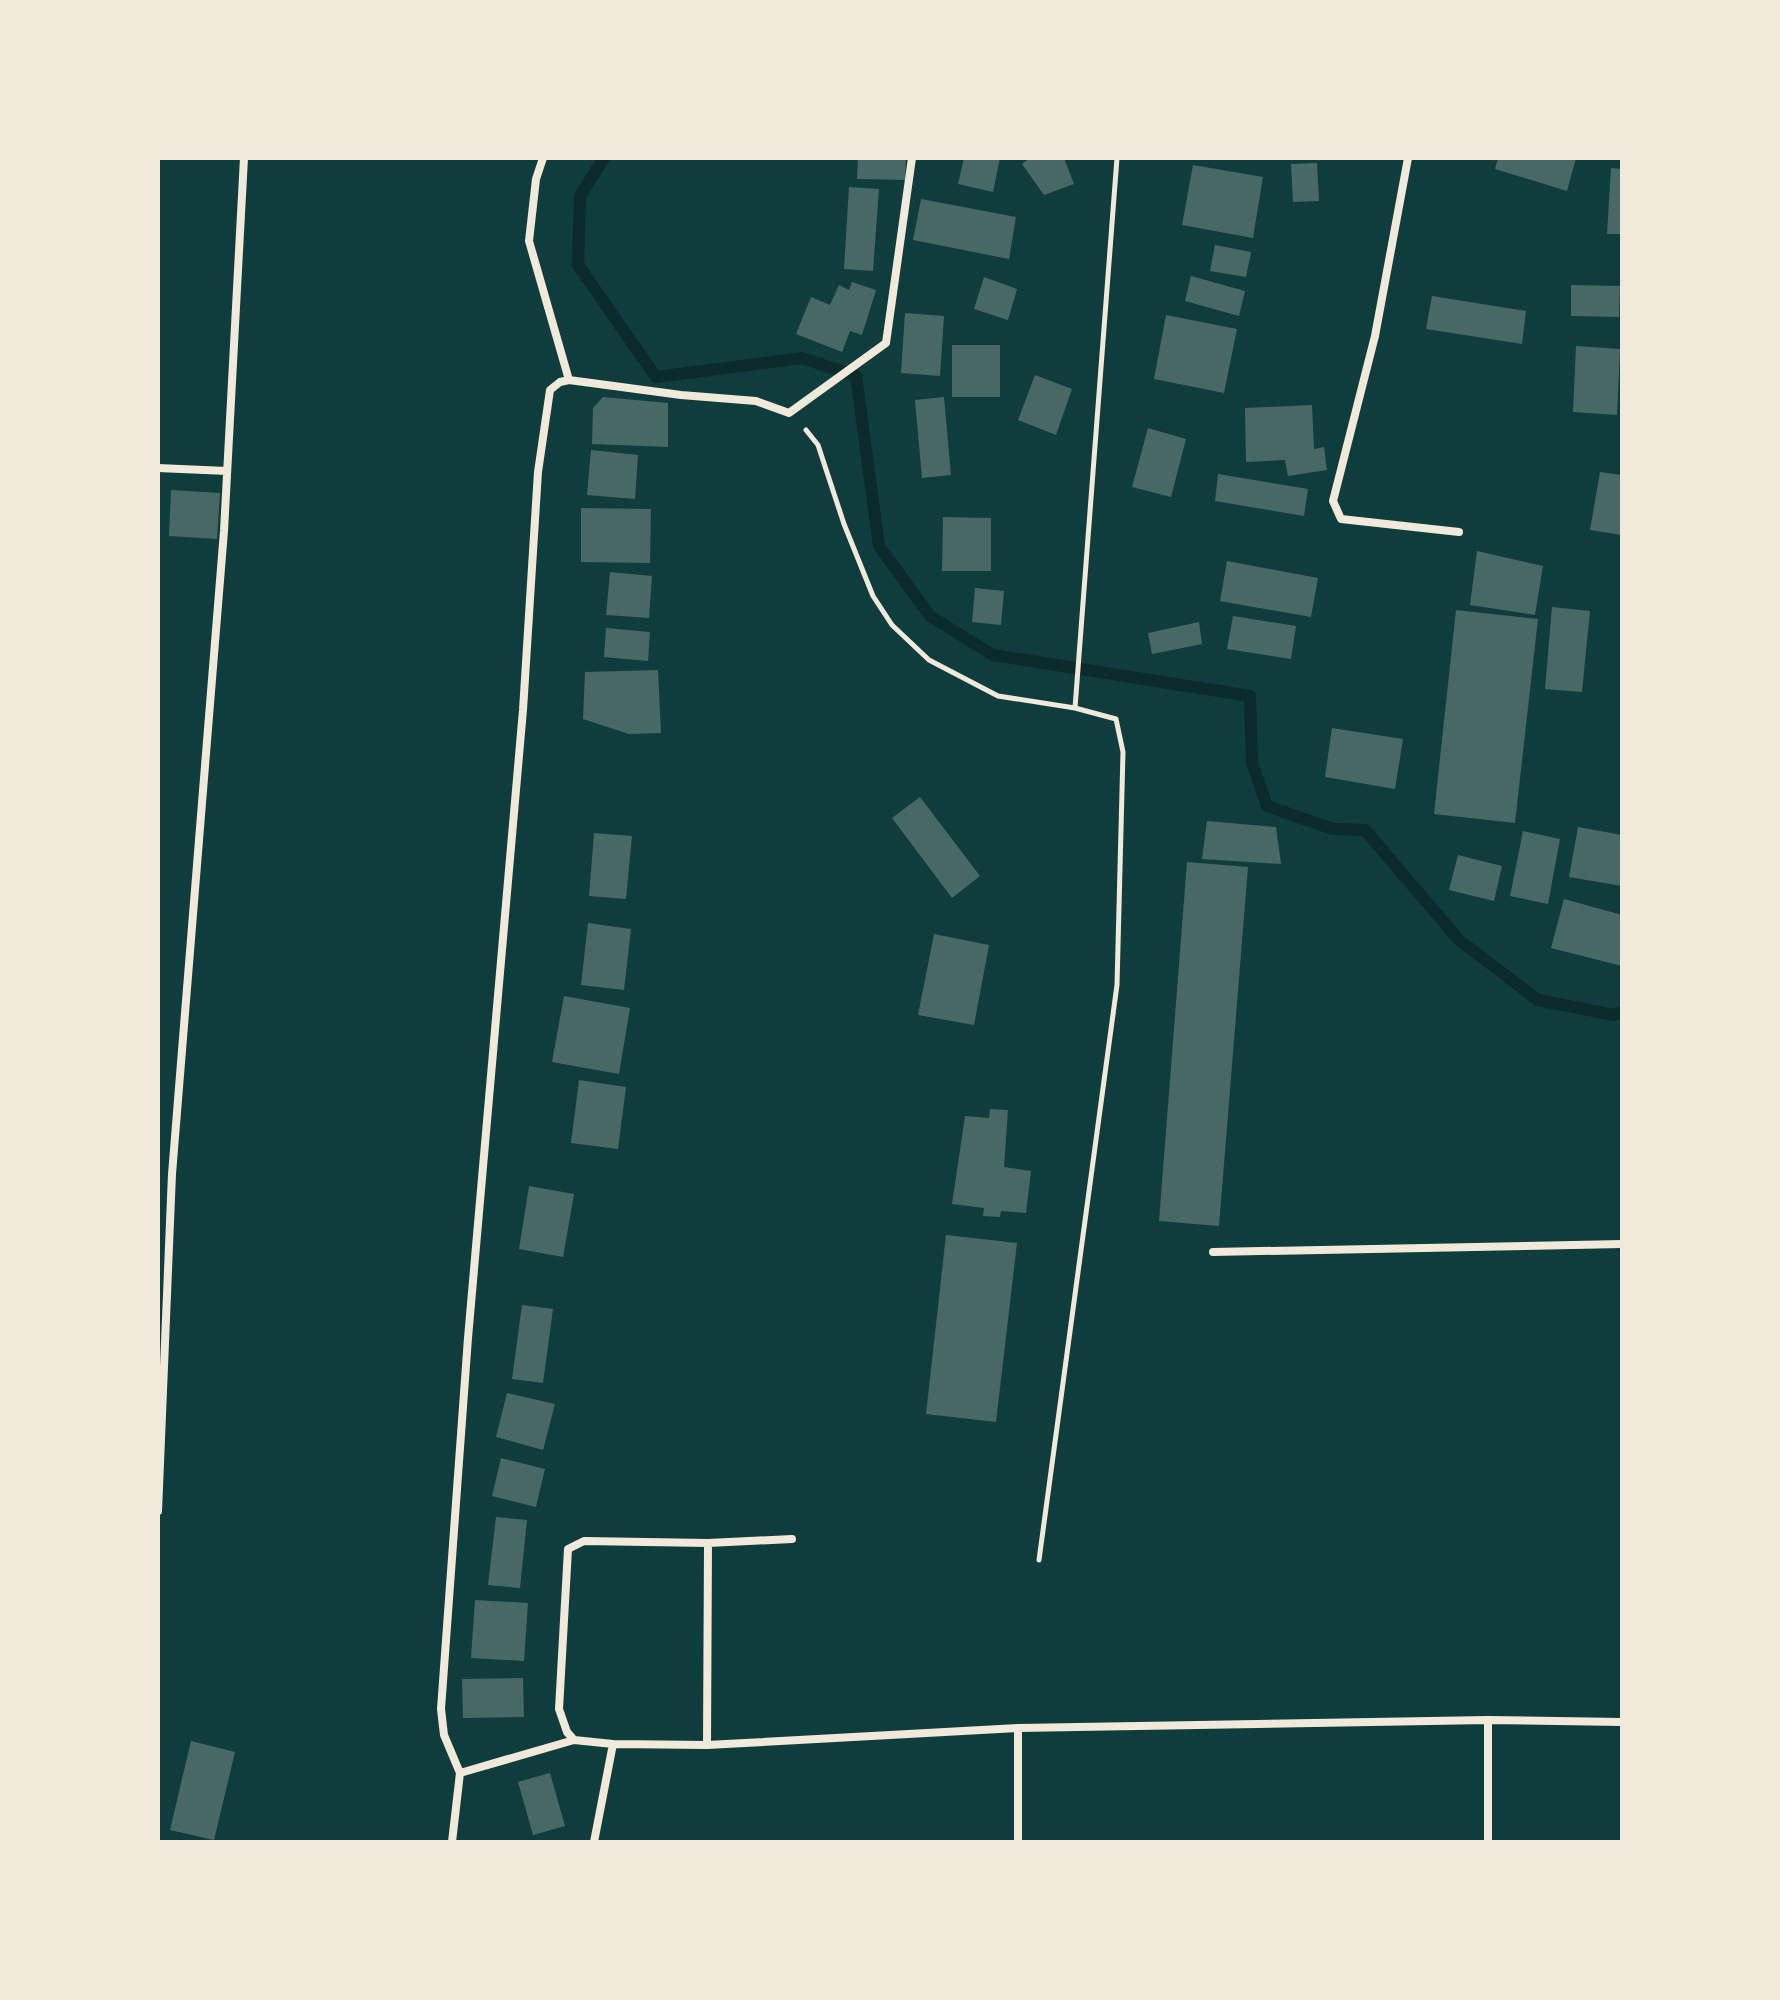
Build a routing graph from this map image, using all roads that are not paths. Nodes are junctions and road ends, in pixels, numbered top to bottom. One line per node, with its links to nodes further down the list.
1 (244, 158): 7 (street)
2 (543, 158): 5 (street)
3 (912, 158): 5 (street)
4 (1408, 158): 8 (street)
5 (569, 380): 20 (street)
6 (158, 468): 7 (street)
7 (227, 471): 11 (street)
8 (1459, 532)
9 (1622, 1244): 10 (street)
10 (1213, 1252)
11 (158, 1511)
12 (792, 1539): 13 (street)
13 (708, 1543): 17 (street); 19 (street)
14 (1488, 1720): 15 (street); 16 (street); 24 (street)
15 (1622, 1722)
16 (1018, 1728): 19 (street); 23 (street)
17 (574, 1740): 18 (street); 20 (street)
18 (613, 1744): 19 (street); 22 (street)
19 (707, 1745)
20 (460, 1773): 21 (street)
21 (452, 1842)
22 (594, 1842)
23 (1018, 1842)
24 (1488, 1842)

